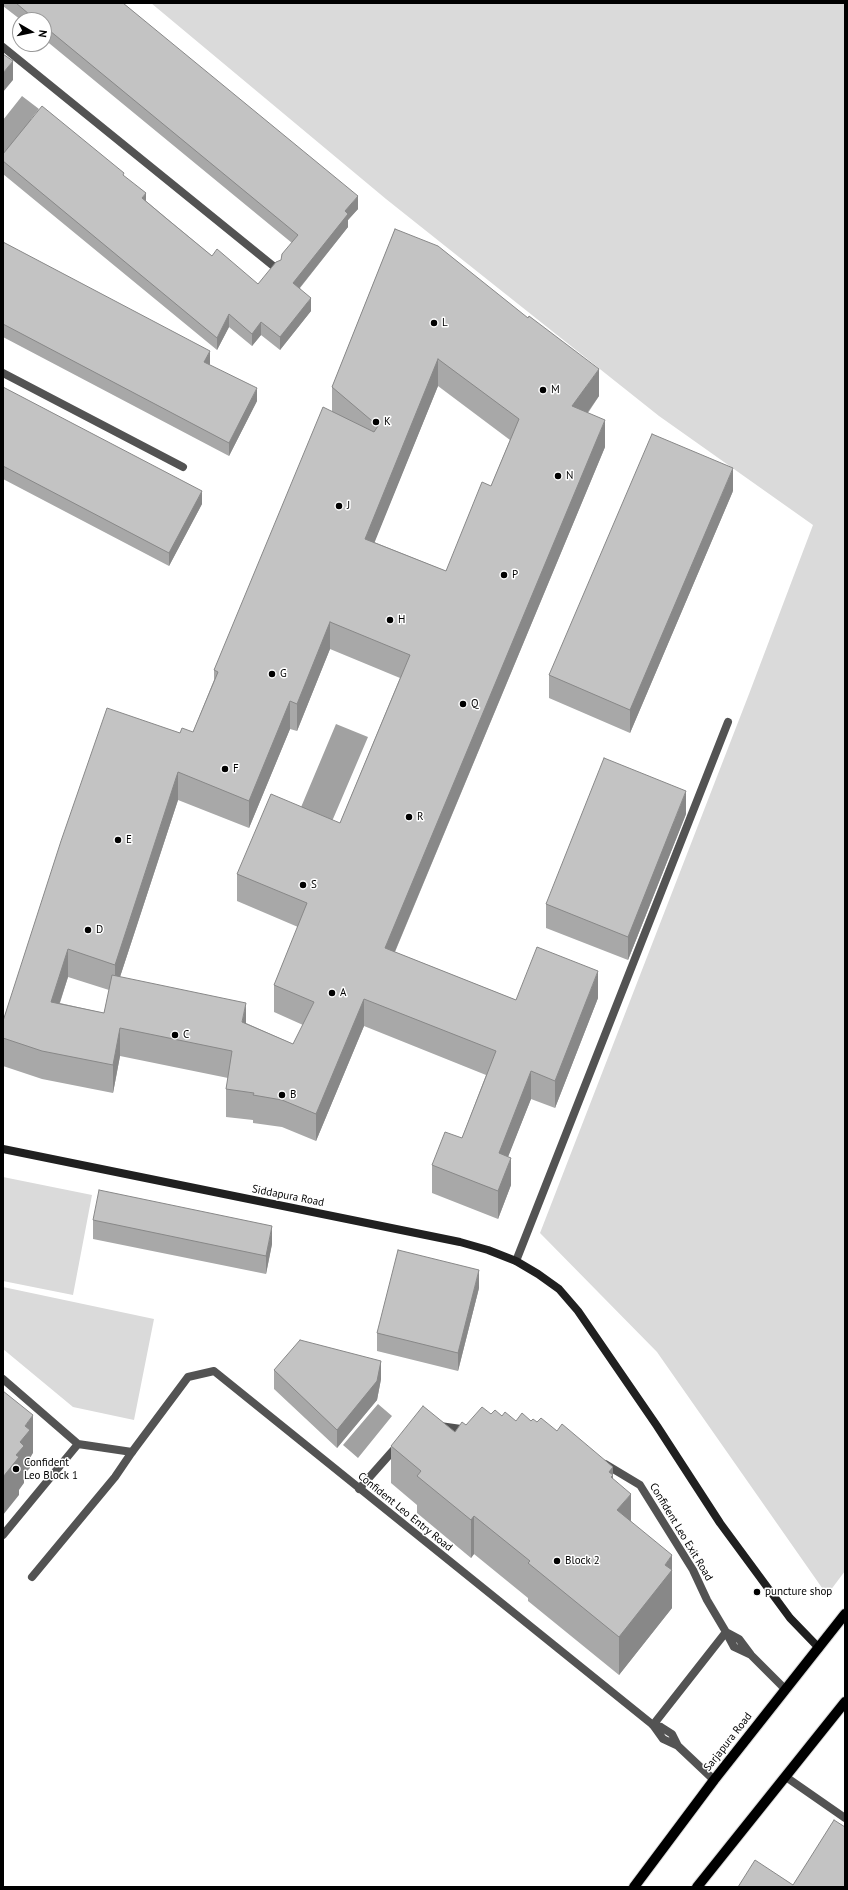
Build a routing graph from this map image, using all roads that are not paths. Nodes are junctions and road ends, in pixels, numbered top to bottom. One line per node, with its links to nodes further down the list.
1 (3, 47): 2 (street)
2 (277, 269)
3 (3, 373): 4 (street)
4 (184, 467)
5 (728, 722): 7 (street)
6 (3, 1149): 7 (street, Siddapura Road)
7 (516, 1261): 20 (street, Siddapura Road)
8 (3, 1379): 12 (street)
9 (434, 1425): 10 (street)
10 (479, 1432)
11 (403, 1439): 15 (street)
12 (78, 1444): 13 (street); 16 (street)
13 (132, 1452): 15 (street, Confident Leo Entry Road); 17 (street)
14 (599, 1460): 19 (street, Confident Leo Exit Road)
15 (358, 1489): 23 (street, Confident Leo Entry Road)
16 (3, 1535)
17 (32, 1577)
18 (845, 1614): 20 (main road, Sarjapura Road)
19 (726, 1632): 21 (street, Confident Leo Exit Road); 23 (street)
20 (819, 1648): 21 (main road, Sarjapura Road)
21 (785, 1689): 25 (main road, Sarjapura Road)
22 (845, 1702): 24 (main road)
23 (654, 1725): 25 (street, Confident Leo Entry Road)
24 (786, 1777): 26 (street); 28 (main road)
25 (714, 1780): 27 (main road, Sarjapura Road)
26 (845, 1818)
27 (634, 1887)
28 (697, 1887)

